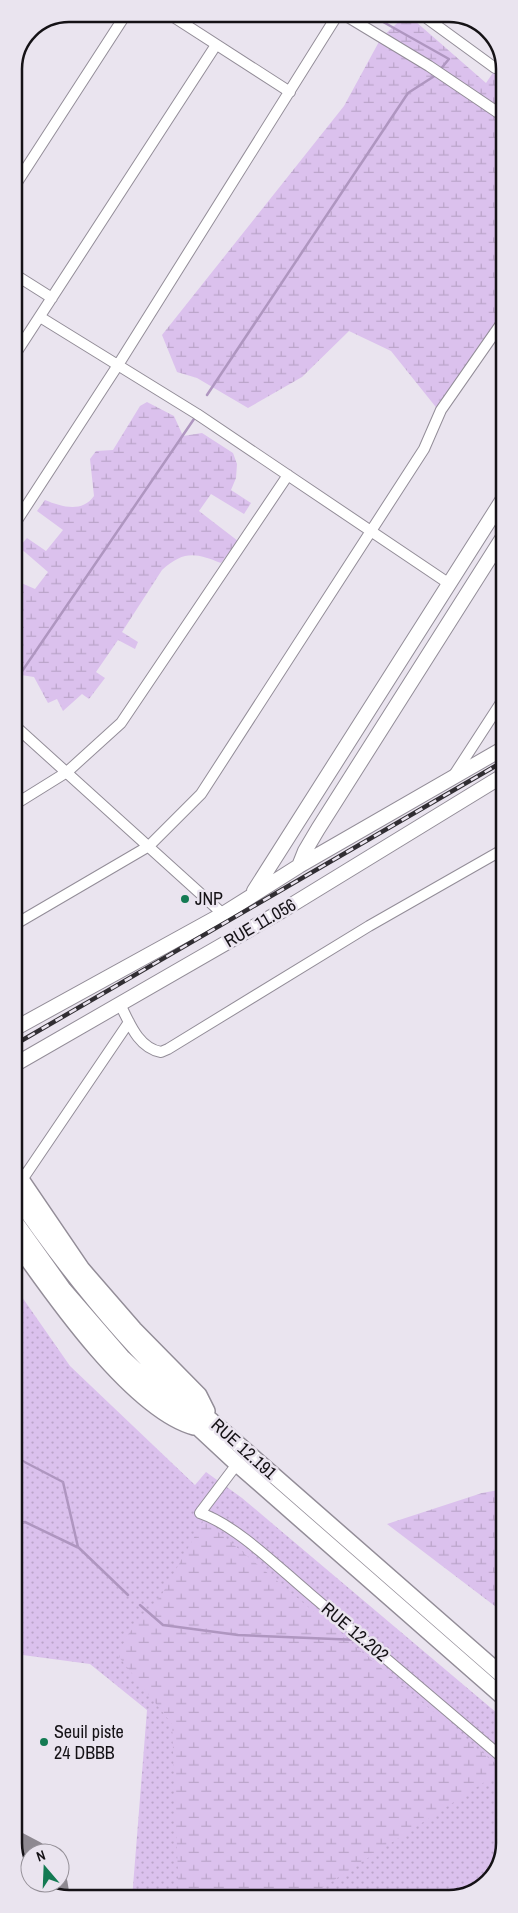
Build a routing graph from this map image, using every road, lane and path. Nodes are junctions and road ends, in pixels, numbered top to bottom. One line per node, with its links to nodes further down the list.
1 (121, 22): 10 (street)
2 (182, 22): 6 (street)
3 (333, 23): 8 (street)
4 (357, 23): 9 (street)
5 (433, 23): 7 (street)
6 (216, 45): 8 (street); 12 (street)
7 (495, 68)
8 (290, 92): 16 (street)
9 (496, 111)
10 (22, 175)
11 (22, 279): 12 (street)
12 (52, 298): 13 (street)
13 (40, 317): 15 (street); 16 (street)
14 (496, 331): 20 (street)
15 (22, 344)
16 (118, 365): 17 (street); 19 (street)
17 (288, 475): 20 (street); 26 (street)
18 (496, 510): 22 (main road)
19 (22, 513)
20 (370, 531): 22 (street); 30 (street)
21 (496, 548): 32 (main road)
22 (448, 583): 33 (main road)
23 (496, 710): 27 (street)
24 (22, 732): 26 (street)
25 (496, 752): 27 (main road)
26 (67, 772): 29 (street); 30 (street)
27 (454, 776): 32 (main road)
28 (496, 780): 36 (main road, RUE 11.056)
29 (22, 801)
30 (149, 846): 34 (street); 35 (street)
31 (496, 854): 37 (street)
32 (299, 866): 33 (main road)
33 (252, 894): 34 (main road)
34 (223, 914): 38 (main road)
35 (22, 920)
36 (120, 1004): 37 (street); 39 (main road, RUE 11.056)
37 (129, 1022): 40 (street)
38 (22, 1025)
39 (22, 1061)
40 (22, 1174)
41 (22, 1188): 46 (main road)
42 (22, 1194): 44 (main road, RUE 12.191)
43 (22, 1228): 44 (main road, RUE 12.191)
44 (42, 1247): 46 (main road, RUE 12.191)
45 (22, 1251): 46 (main road)
46 (205, 1423): 47 (main road, RUE 12.191); 48 (main road, RUE 12.191)
47 (237, 1464): 49 (main road, RUE 12.191); 50 (street, RUE 12.202)
48 (496, 1670)
49 (496, 1691)
50 (496, 1752)

